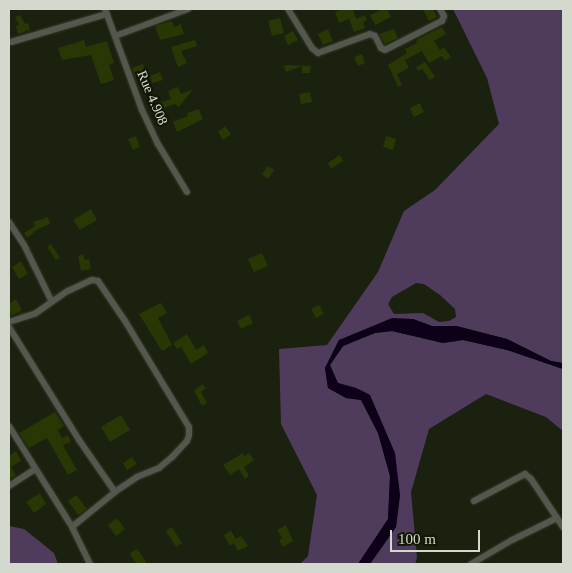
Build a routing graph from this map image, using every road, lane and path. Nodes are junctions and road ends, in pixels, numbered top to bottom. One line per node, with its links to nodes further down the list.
1 (188, 9): 5 (street)
2 (288, 9): 3 (street)
3 (440, 9)
4 (106, 11): 5 (street, Rue 4.908); 6 (street)
5 (115, 36): 7 (street, Rue 4.908)
6 (11, 42)
7 (187, 192)
8 (9, 222): 9 (street)
9 (51, 300): 10 (street); 15 (street)
10 (9, 322)
11 (9, 327): 15 (street)
12 (9, 426): 13 (street)
13 (36, 469): 14 (street); 18 (street)
14 (9, 486)
15 (115, 492): 18 (street)
16 (474, 501): 17 (street)
17 (557, 518): 19 (street); 21 (street)
18 (72, 527): 20 (street)
19 (563, 527)
20 (90, 564)
21 (471, 564)

